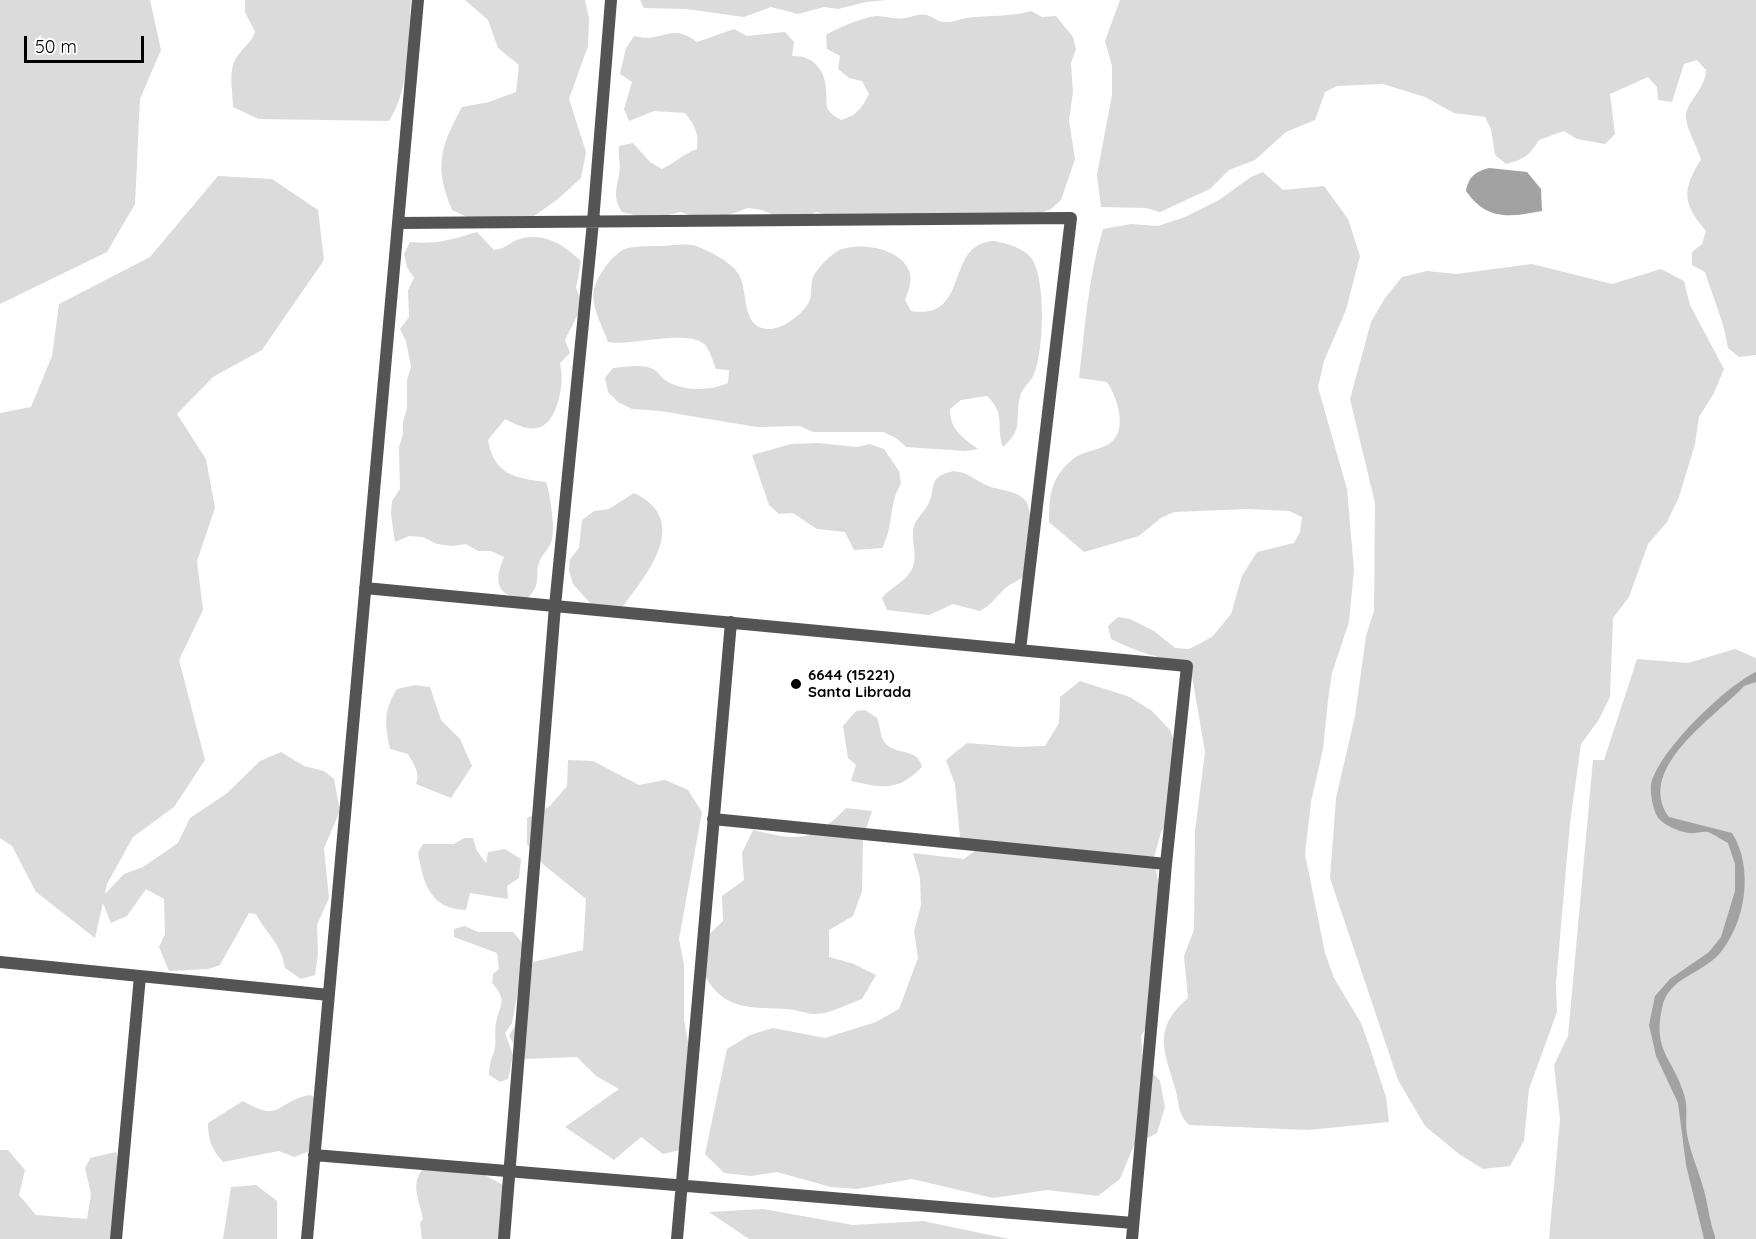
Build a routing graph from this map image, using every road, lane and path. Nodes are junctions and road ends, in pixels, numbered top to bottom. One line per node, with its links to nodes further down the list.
1 (418, 0): 4 (street)
2 (611, 0): 3 (street)
3 (593, 222): 4 (street); 6 (street); 8 (street)
4 (398, 223): 5 (street)
5 (365, 588): 6 (street); 13 (street)
6 (555, 606): 7 (street); 15 (street)
7 (730, 622): 8 (street); 9 (street)
8 (1020, 650): 10 (street)
9 (714, 819): 10 (street); 16 (street)
10 (1166, 864): 17 (street)
11 (0, 962): 12 (street)
12 (140, 976): 13 (street); 18 (street)
13 (329, 995): 14 (street)
14 (314, 1155): 15 (street); 19 (street)
15 (509, 1172): 16 (street); 20 (street)
16 (682, 1185): 17 (street); 21 (street)
17 (1133, 1223): 22 (street)
18 (116, 1239)
19 (307, 1239)
20 (504, 1239)
21 (677, 1239)
22 (1132, 1239)

